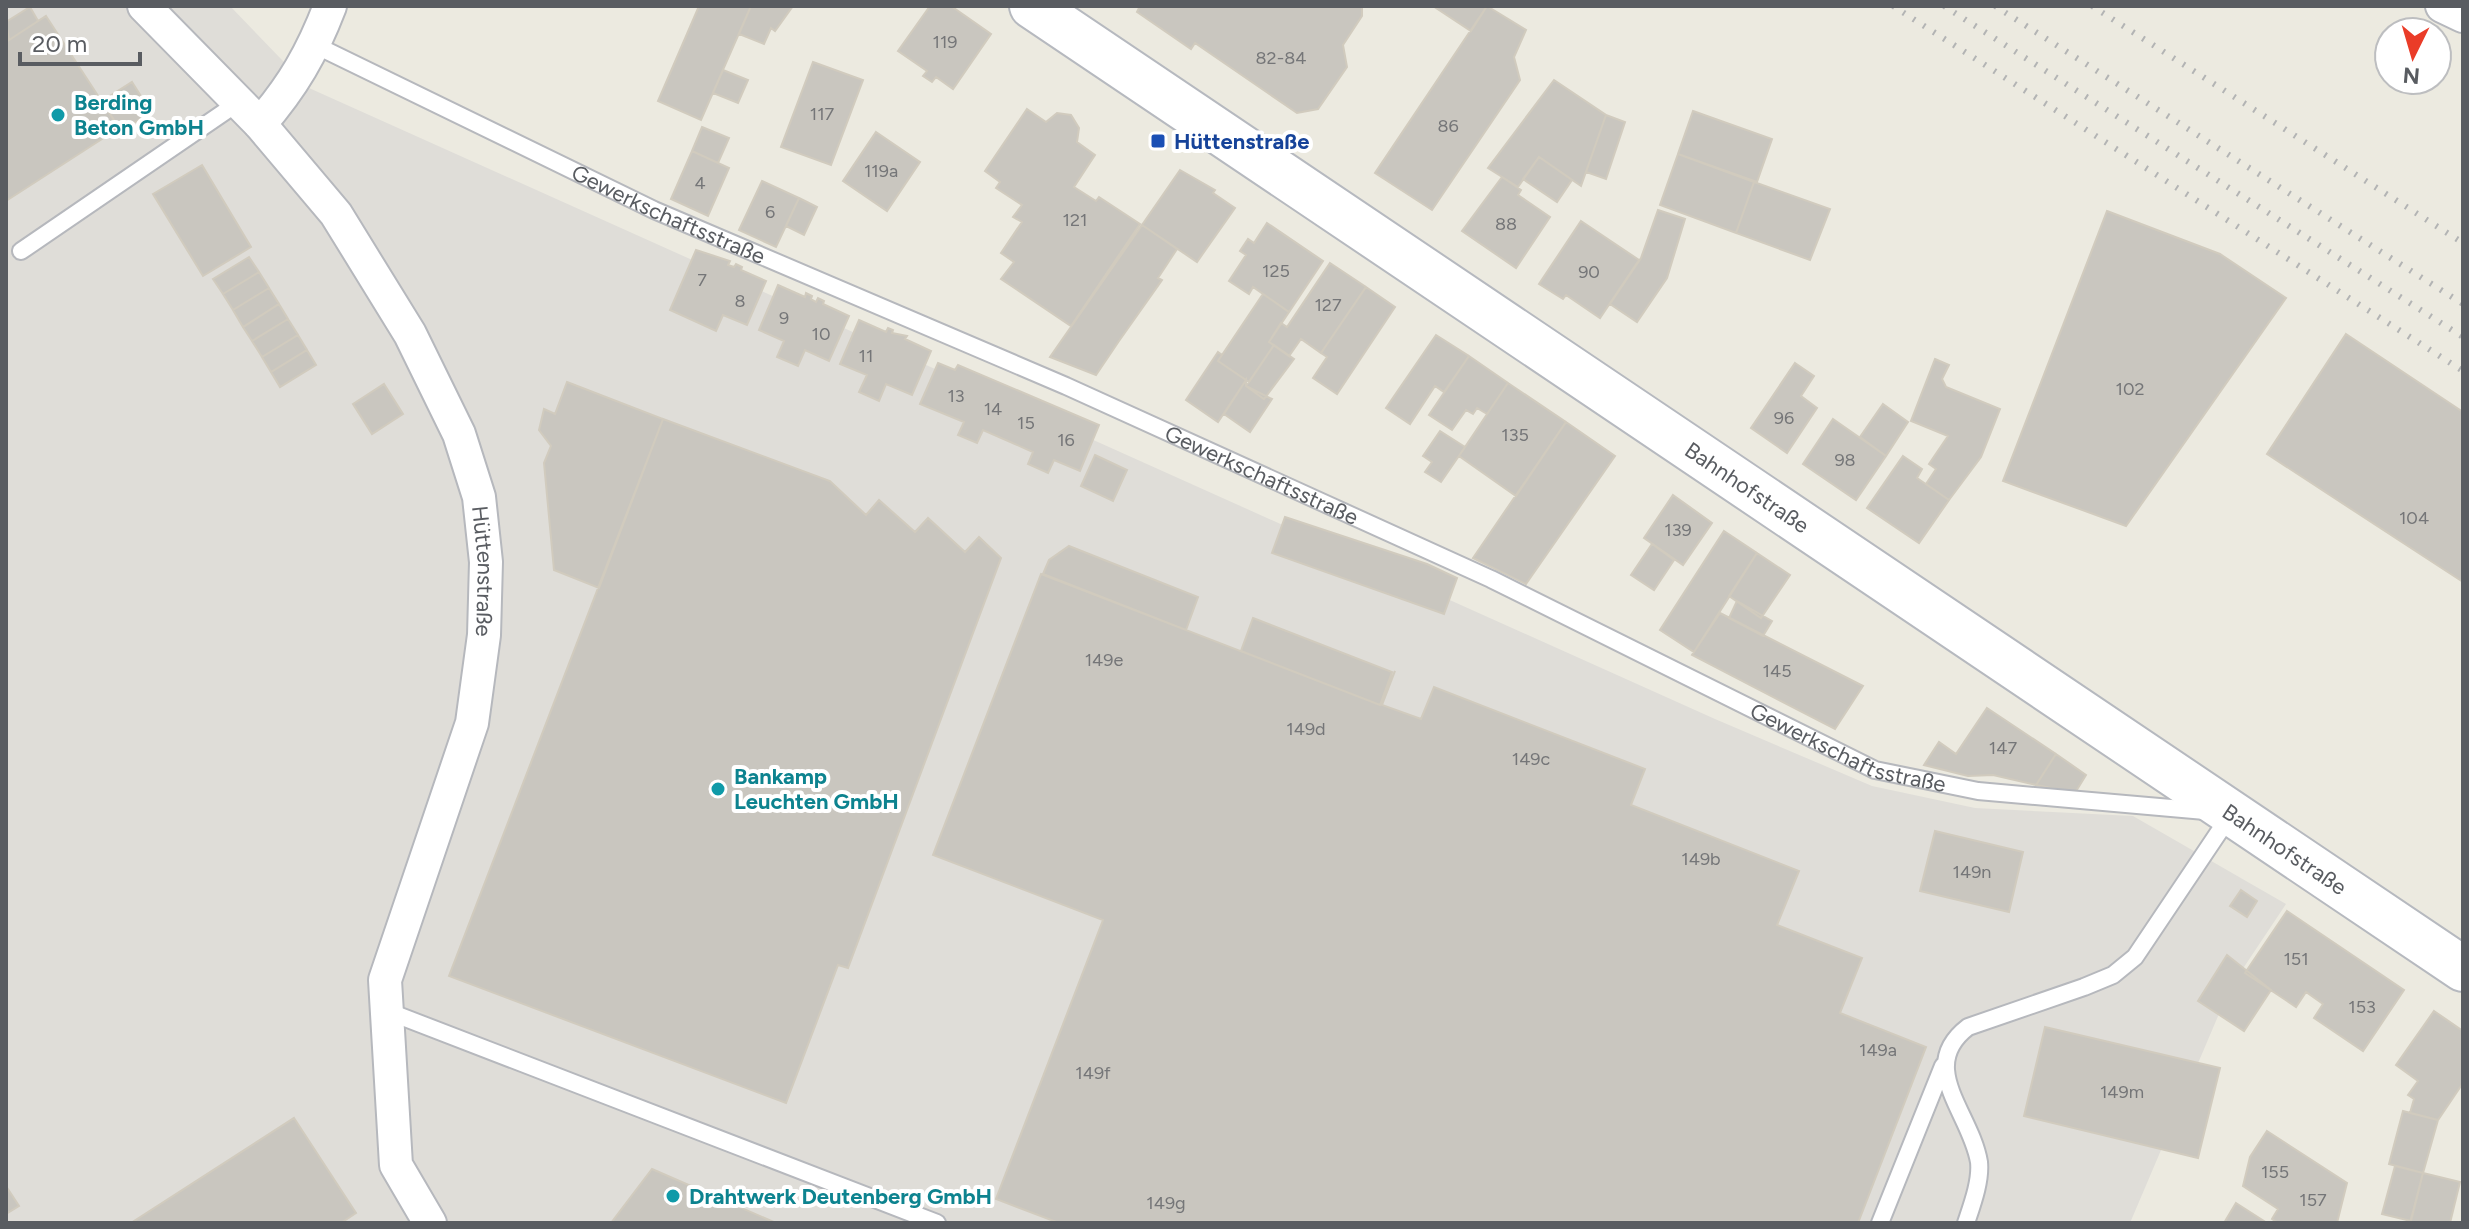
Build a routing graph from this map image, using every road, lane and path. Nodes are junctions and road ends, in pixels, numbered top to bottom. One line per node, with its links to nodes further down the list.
1 (144, 6): 7 (street, Hüttenstraße)
2 (330, 6): 6 (street)
3 (1032, 6): 9 (street, Bahnhofstraße)
4 (2442, 6): 5 (street)
5 (2463, 16)
6 (315, 45): 7 (street); 9 (lane, Gewerkschaftsstraße)
7 (249, 113): 8 (lane); 11 (street, Hüttenstraße)
8 (21, 251)
9 (2231, 814): 10 (street, Bahnhofstraße); 12 (lane)
10 (2463, 969)
11 (387, 1011): 13 (street, Hüttenstraße); 14 (lane)
12 (1943, 1066): 15 (lane); 16 (lane)
13 (430, 1223)
14 (937, 1223)
15 (1880, 1223)
16 (1966, 1223)

